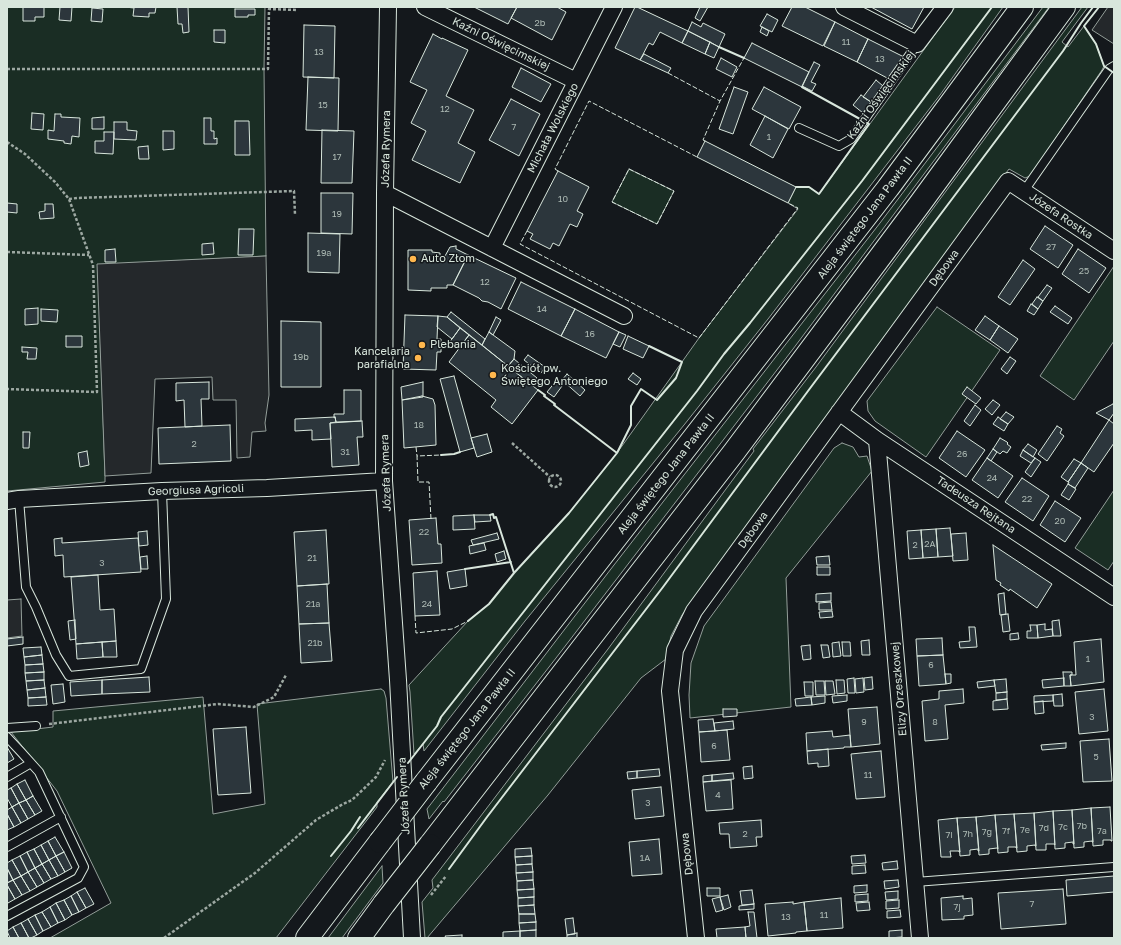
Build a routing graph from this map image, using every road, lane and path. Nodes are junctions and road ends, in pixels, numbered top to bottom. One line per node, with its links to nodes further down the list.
1 (388, 7): 18 (street, Józefa Rymera)
2 (425, 7): 13 (street, Kaźni Oświęcimskiej)
3 (614, 7): 13 (street, Michała Wolskiego)
4 (844, 7): 10 (street)
5 (945, 7): 10 (street)
6 (1022, 7): 50 (main road, Aleja świętego Jana Pawła II, bridge)
7 (1064, 7): 51 (main road, bridge)
8 (269, 8): 9 (path); 12 (path)
9 (296, 10)
10 (917, 44): 14 (lane, Kaźni Oświęcimskiej)
11 (1114, 66): 17 (lane)
12 (7, 69)
13 (576, 81): 21 (street, Michała Wolskiego)
14 (799, 128)
15 (7, 142): 19 (path)
16 (1008, 181): 17 (street, Józefa Rostka); 27 (street, Dębowa)
17 (1024, 191): 22 (street, Józefa Rostka)
18 (385, 192): 21 (street); 31 (street, Józefa Rymera)
19 (70, 199): 20 (path); 24 (path)
20 (294, 215)
21 (492, 248): 25 (street)
22 (1114, 251)
23 (7, 252): 24 (path)
24 (89, 255): 26 (path)
25 (624, 316)
26 (7, 389)
27 (838, 412): 28 (street, Tadeusza Rejtana); 53 (street, Dębowa)
28 (877, 440): 34 (street, Tadeusza Rejtana); 46 (street, Elizy Orzeszkowej)
29 (512, 443): 30 (path)
30 (550, 476): 30 (path)
31 (384, 481): 32 (street, Georgiusa Agricoli); 52 (street, Józefa Rymera)
32 (162, 491): 33 (street, Georgiusa Agricoli); 33 (lane)
33 (13, 500)
34 (1114, 597)
35 (286, 675): 36 (path)
36 (36, 726): 37 (lane)
37 (7, 728)
38 (7, 737): 40 (lane)
39 (385, 759): 49 (path)
40 (31, 763): 41 (lane); 42 (lane)
41 (7, 777)
42 (61, 817): 43 (lane); 48 (lane)
43 (7, 847)
44 (1114, 867): 46 (lane)
45 (446, 876): 47 (path)
46 (916, 882): 54 (street, Elizy Orzeszkowej)
47 (431, 895)
48 (7, 916)
49 (164, 938)
50 (307, 938)
51 (359, 938)
52 (412, 938)
53 (696, 938)
54 (920, 938)

